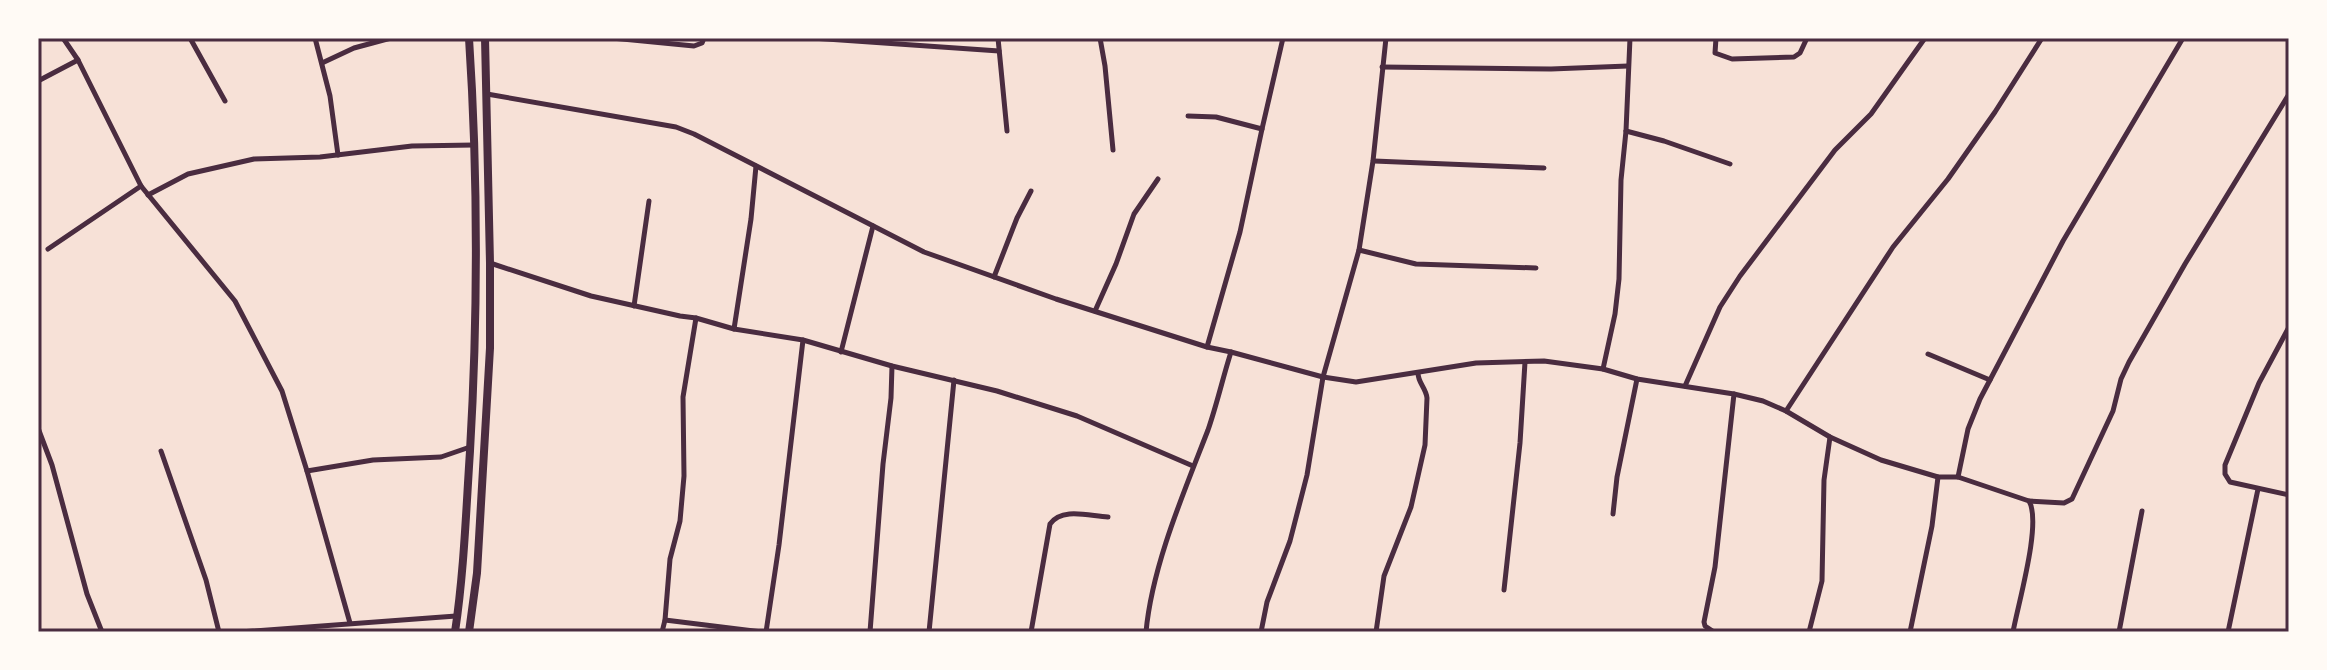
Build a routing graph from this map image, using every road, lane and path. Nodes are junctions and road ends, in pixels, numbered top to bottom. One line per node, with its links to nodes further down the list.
1 (63, 38): 21 (street)
2 (190, 38): 28 (street)
3 (315, 38): 22 (street)
4 (391, 38): 22 (street)
5 (469, 38): 33 (highway)
6 (485, 38): 26 (highway)
7 (612, 38): 8 (street)
8 (704, 38)
9 (812, 38): 20 (street)
10 (998, 38): 20 (street)
11 (1100, 38): 34 (street)
12 (1283, 38): 30 (street)
13 (1386, 38): 24 (street)
14 (1630, 38): 23 (street)
15 (1716, 38): 16 (street)
16 (1807, 38)
17 (1925, 38): 69 (street)
18 (2042, 38): 71 (street)
19 (2183, 38): 68 (street)
20 (999, 51): 31 (street)
21 (78, 60): 25 (street); 41 (street)
22 (322, 63): 35 (street)
23 (1628, 66): 24 (street); 32 (street)
24 (1382, 67): 36 (street)
25 (38, 81)
26 (487, 94): 38 (street); 48 (highway)
27 (2289, 94): 82 (street)
28 (225, 101)
29 (1188, 116): 30 (street)
30 (1262, 129): 57 (street)
31 (1007, 131)
32 (1626, 131): 37 (street); 63 (street)
33 (474, 145): 35 (street); 74 (highway)
34 (1113, 150)
35 (338, 155): 43 (street)
36 (1373, 161): 39 (street); 47 (street)
37 (1730, 164)
38 (756, 166): 45 (street); 55 (street)
39 (1544, 168)
40 (1158, 179): 52 (street)
41 (141, 186): 43 (street); 46 (street)
42 (1031, 191): 50 (street)
43 (148, 195): 77 (street)
44 (649, 201): 51 (street)
45 (873, 226): 50 (street); 58 (street)
46 (48, 249)
47 (1359, 250): 49 (street); 65 (street)
48 (490, 263): 51 (street); 94 (highway)
49 (1536, 268)
50 (994, 277): 52 (street)
51 (634, 306): 53 (street)
52 (1095, 311): 57 (street)
53 (696, 318): 55 (street); 88 (street)
54 (2289, 327): 80 (street)
55 (734, 329): 56 (street)
56 (803, 340): 58 (street); 96 (street)
57 (1207, 347): 59 (street)
58 (841, 352): 62 (street)
59 (1231, 352): 65 (street); 76 (street)
60 (1928, 354): 68 (street)
61 (1525, 362): 63 (street); 64 (street); 86 (street)
62 (892, 366): 67 (street); 97 (street)
63 (1603, 369): 66 (street)
64 (1418, 373): 65 (street); 102 (street)
65 (1323, 377): 101 (street)
66 (1637, 379): 69 (street); 84 (street)
67 (954, 380): 76 (street); 98 (street)
68 (1990, 380): 79 (street)
69 (1685, 386): 70 (street)
70 (1734, 394): 71 (street); 103 (street)
71 (1786, 411): 73 (street)
72 (38, 428): 90 (street)
73 (1830, 437): 78 (street); 104 (street)
74 (470, 447): 77 (street); 87 (highway)
75 (161, 451): 91 (street)
76 (1193, 466): 100 (street)
77 (307, 471): 89 (street)
78 (1938, 477): 79 (street); 105 (street)
79 (1958, 477): 82 (street)
80 (2258, 489): 81 (street); 108 (street)
81 (2289, 495)
82 (2029, 501): 106 (street)
83 (2142, 511): 107 (street)
84 (1613, 514)
85 (1108, 517): 99 (street)
86 (1504, 590)
87 (457, 616): 89 (street); 93 (highway)
88 (665, 620): 95 (street); 96 (street)
89 (350, 623): 92 (street)
90 (102, 632)
91 (219, 632)
92 (240, 632)
93 (455, 632)
94 (469, 632)
95 (662, 632)
96 (764, 632)
97 (870, 632)
98 (929, 632)
99 (1031, 632)
100 (1146, 632)
101 (1261, 632)
102 (1376, 632)
103 (1714, 632)
104 (1809, 632)
105 (1910, 632)
106 (2013, 632)
107 (2119, 632)
108 (2228, 632)

